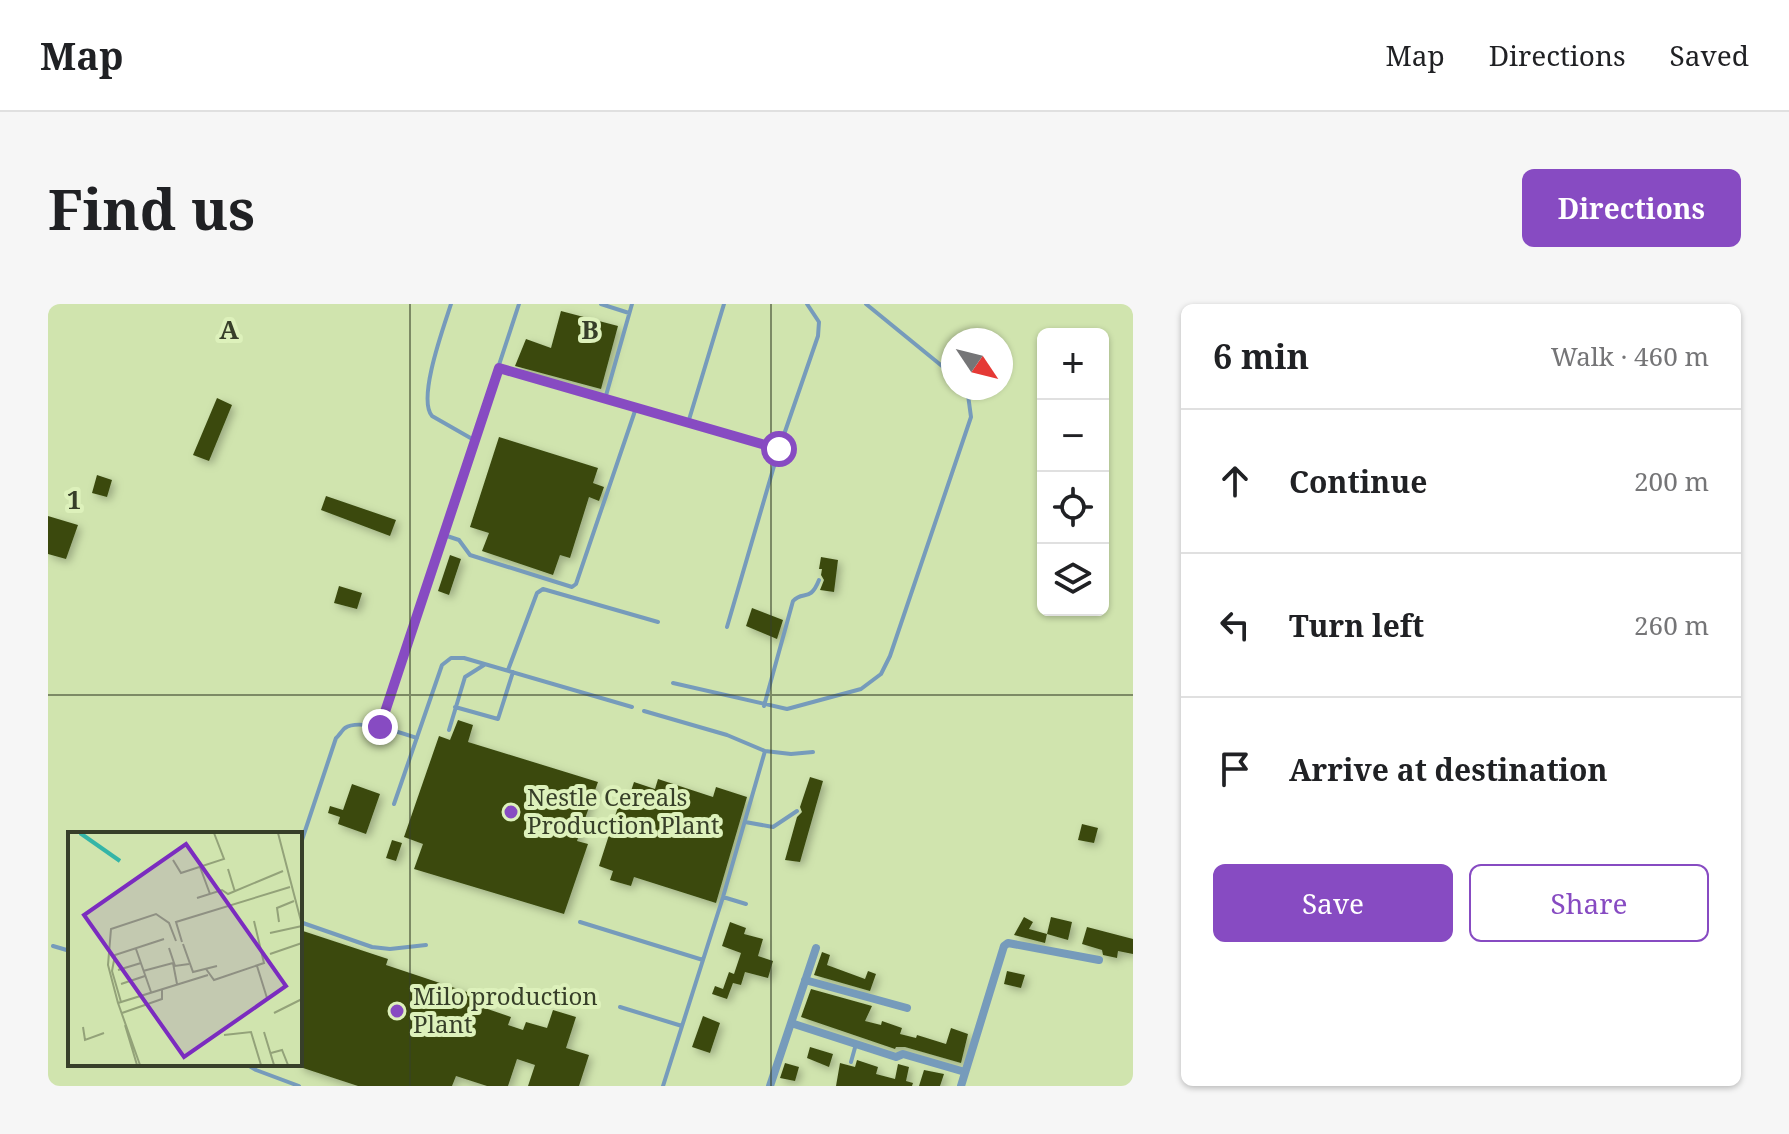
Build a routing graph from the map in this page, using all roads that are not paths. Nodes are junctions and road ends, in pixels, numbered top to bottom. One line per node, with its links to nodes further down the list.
1 (451, 304): 15 (lane)
2 (519, 304): 10 (lane)
3 (601, 304): 8 (lane)
4 (632, 304): 8 (lane)
5 (724, 304): 14 (lane)
6 (807, 304): 16 (lane)
7 (866, 304): 9 (lane)
8 (629, 313): 11 (lane)
9 (941, 365)
10 (499, 368): 11 (lane); 15 (lane)
11 (605, 399): 13 (lane)
12 (969, 400): 24 (lane)
13 (636, 408): 14 (lane); 17 (lane)
14 (688, 423): 16 (lane)
15 (475, 441): 17 (lane)
16 (779, 449): 20 (lane)
17 (444, 535): 28 (lane)
18 (819, 580): 24 (lane)
19 (658, 622): 22 (lane)
20 (727, 627)
21 (486, 664): 22 (lane); 25 (lane); 30 (lane)
22 (510, 671): 25 (lane); 26 (lane)
23 (673, 683): 24 (lane)
24 (764, 706)
25 (455, 707): 29 (lane)
26 (632, 707)
27 (644, 711): 31 (lane)
28 (380, 727): 30 (lane); 36 (lane)
29 (449, 730)
30 (417, 738): 33 (lane)
31 (765, 751): 32 (lane); 35 (lane)
32 (813, 752)
33 (394, 804)
34 (797, 811): 35 (lane)
35 (745, 822): 37 (lane)
36 (302, 840)
37 (723, 897): 38 (lane); 45 (lane)
38 (746, 904)
39 (580, 922): 45 (lane)
40 (302, 923): 41 (lane)
41 (426, 945)
42 (53, 946): 44 (lane)
43 (816, 948): 47 (street)
44 (68, 950)
45 (703, 960): 51 (lane)
46 (1099, 960): 55 (street)
47 (805, 980): 49 (street); 50 (street)
48 (620, 1007): 51 (lane)
49 (907, 1008)
50 (791, 1023): 52 (street); 58 (street)
51 (682, 1026): 57 (lane)
52 (856, 1044): 53 (lane); 55 (street)
53 (851, 1062)
54 (249, 1066): 56 (lane)
55 (965, 1072): 59 (street)
56 (299, 1086)
57 (663, 1086)
58 (770, 1086)
59 (961, 1086)

